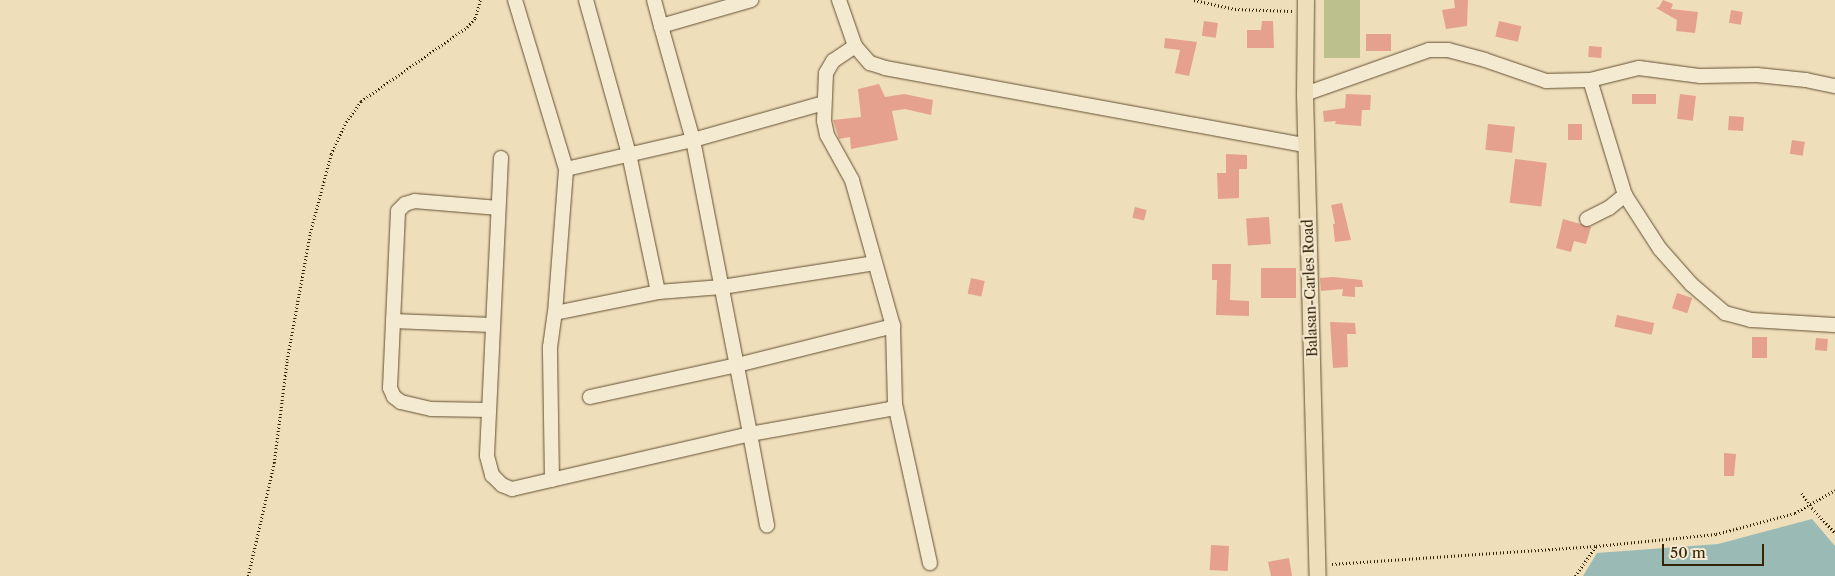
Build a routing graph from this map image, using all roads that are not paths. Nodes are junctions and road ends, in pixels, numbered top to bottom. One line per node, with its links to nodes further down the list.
1 (515, 0): 17 (street)
2 (586, 0): 15 (street)
3 (654, 0): 7 (street)
4 (752, 0): 7 (street)
5 (839, 0): 8 (street)
6 (1306, 6): 11 (main road, Balasan-Carles Road)
7 (661, 26): 13 (street)
8 (855, 46): 12 (street); 14 (street)
9 (1590, 80): 10 (street); 11 (street); 18 (street)
10 (1835, 86)
11 (1305, 94): 14 (main road, Balasan-Carles Road)
12 (824, 103): 13 (street); 21 (street)
13 (693, 140): 15 (street); 22 (street)
14 (1306, 145): 37 (main road, Balasan-Carles Road)
15 (629, 154): 17 (street); 23 (street)
16 (500, 158): 19 (street)
17 (566, 169): 24 (street)
18 (1625, 195): 20 (street); 27 (street)
19 (498, 208): 25 (street); 26 (street)
20 (1587, 220)
21 (875, 263): 22 (street); 28 (street)
22 (722, 287): 23 (street); 29 (street)
23 (658, 292): 24 (street)
24 (555, 313): 34 (street)
25 (393, 321): 26 (street); 32 (street)
26 (492, 325): 32 (street)
27 (1835, 325)
28 (893, 326): 29 (street); 31 (street)
29 (736, 365): 30 (street); 33 (street)
30 (590, 397)
31 (895, 404): 33 (street); 36 (street)
32 (489, 410): 34 (street)
33 (750, 434): 34 (street); 35 (street)
34 (552, 480)
35 (767, 525)
36 (930, 563)
37 (1318, 571)

